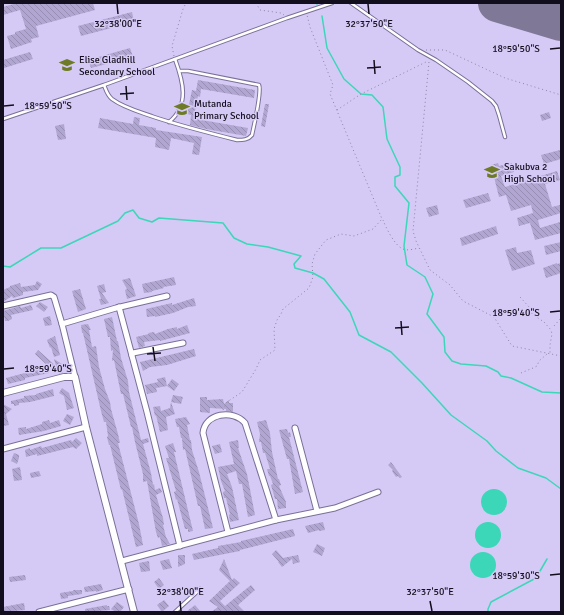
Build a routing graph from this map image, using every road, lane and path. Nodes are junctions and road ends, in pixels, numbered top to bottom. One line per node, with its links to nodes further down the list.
1 (186, 3): 8 (path)
2 (256, 3): 6 (path)
3 (332, 3): 5 (lane)
4 (351, 3): 7 (lane)
5 (306, 12): 6 (lane); 12 (path)
6 (287, 18): 8 (lane)
7 (418, 50): 11 (path); 15 (lane)
8 (175, 59): 9 (lane); 10 (lane)
9 (180, 71): 14 (lane); 14 (lane)
10 (104, 85): 13 (lane); 14 (lane)
11 (561, 95)
12 (337, 110): 16 (path); 17 (path)
13 (3, 119)
14 (169, 122)
15 (504, 137)
16 (382, 219): 17 (path); 32 (path)
17 (420, 248): 26 (path)
18 (167, 296): 21 (street)
19 (520, 297): 24 (path)
20 (3, 306): 23 (street)
21 (119, 307): 23 (street); 27 (street)
22 (561, 318): 24 (path)
23 (62, 324): 30 (street)
24 (551, 330): 26 (path)
25 (183, 343): 27 (street)
26 (550, 354): 28 (path); 29 (path)
27 (132, 355): 40 (street)
28 (561, 356)
29 (521, 373)
30 (74, 377): 31 (street); 33 (street)
31 (3, 392)
32 (222, 415): 38 (street); 39 (street)
33 (86, 427): 35 (street); 41 (street)
34 (295, 428): 37 (street)
35 (3, 449)
36 (378, 492): 37 (street)
37 (317, 511): 38 (street)
38 (276, 520): 39 (street)
39 (228, 532): 40 (street)
40 (180, 546): 41 (street)
41 (122, 561): 43 (street)
42 (200, 589): 47 (lane)
43 (129, 590): 44 (street); 46 (street)
44 (46, 611): 45 (street)
45 (39, 612)
46 (134, 612)
47 (174, 612)

